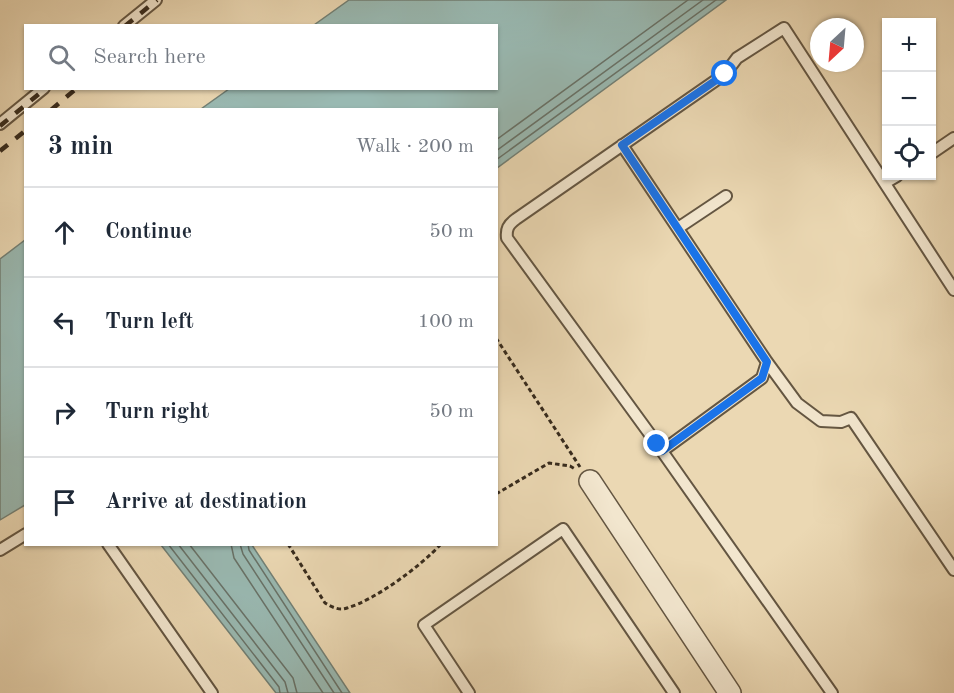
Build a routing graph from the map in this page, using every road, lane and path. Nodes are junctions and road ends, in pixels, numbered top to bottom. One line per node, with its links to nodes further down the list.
1 (156, 0): 2 (lane)
2 (126, 24)
3 (42, 90): 4 (lane)
4 (0, 124)
5 (954, 138): 7 (lane)
6 (622, 145): 9 (lane); 11 (lane); 15 (lane)
7 (936, 150)
8 (890, 180): 9 (lane)
9 (885, 183): 12 (lane)
10 (726, 196): 11 (lane)
11 (678, 228): 14 (lane)
12 (954, 290)
13 (498, 341): 16 (path)
14 (767, 362): 15 (lane); 23 (lane)
15 (662, 451): 28 (lane)
16 (590, 481): 17 (path); 27 (street)
17 (498, 493)
18 (24, 535): 22 (lane)
19 (109, 546): 24 (lane)
20 (289, 546): 21 (path)
21 (439, 546)
22 (0, 550)
23 (954, 570)
24 (212, 693)
25 (469, 693): 26 (lane)
26 (674, 693)
27 (730, 693)
28 (832, 693)

